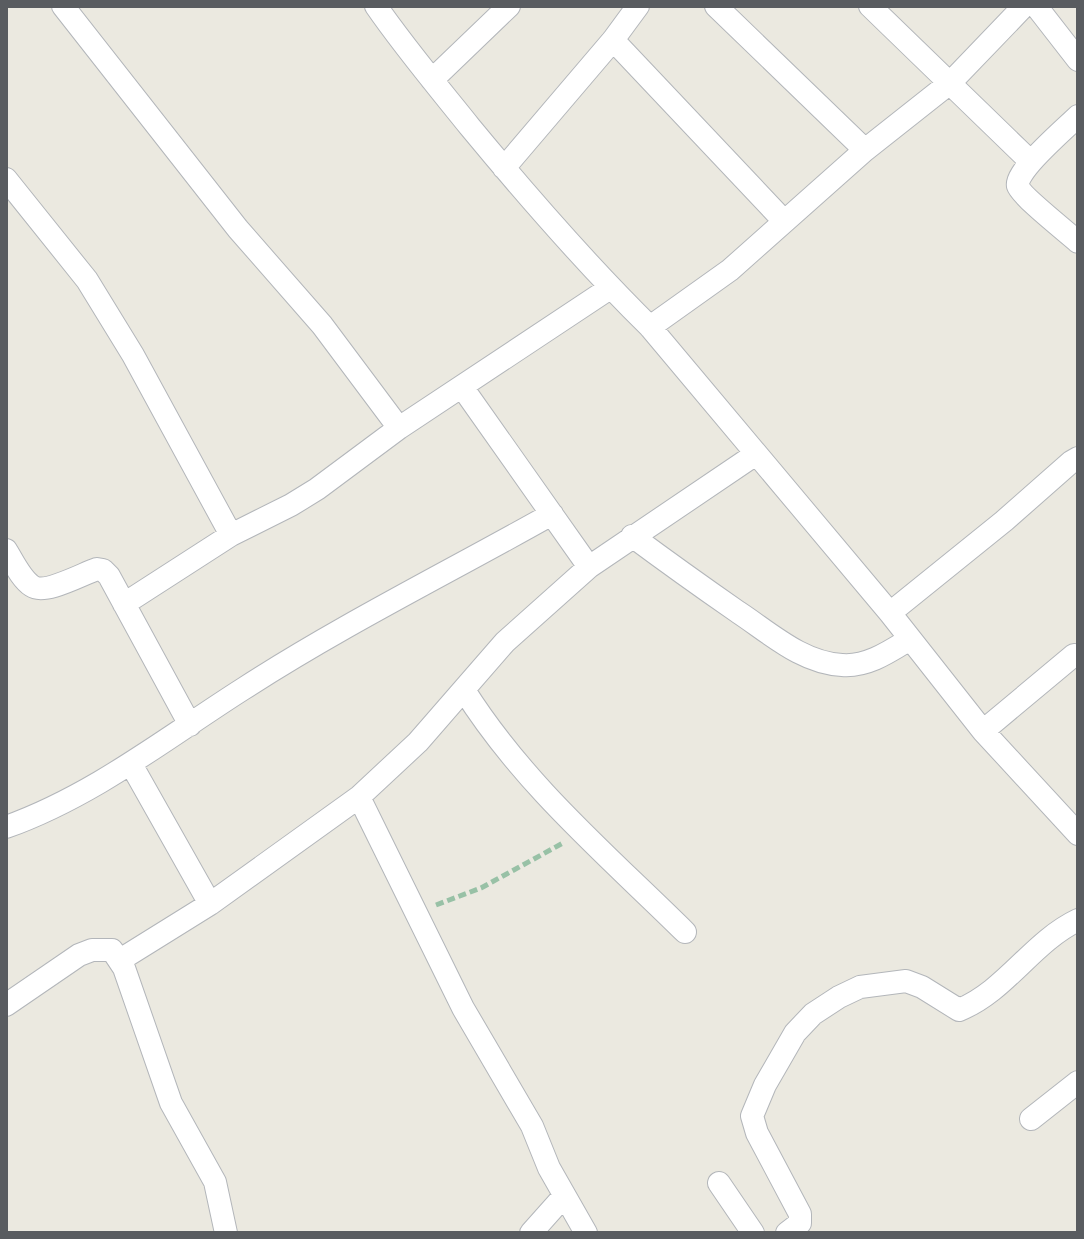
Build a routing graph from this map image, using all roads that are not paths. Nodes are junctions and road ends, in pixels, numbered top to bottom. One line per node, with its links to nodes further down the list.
1 (63, 6): 23 (street)
2 (376, 6): 11 (street)
3 (509, 6): 11 (street)
4 (638, 6): 9 (street)
5 (716, 6): 14 (street)
6 (870, 6): 12 (street)
7 (1024, 6): 12 (street)
8 (1036, 6): 10 (street)
9 (613, 40): 16 (street); 18 (street)
10 (1078, 60)
11 (432, 80): 16 (street)
12 (951, 82): 14 (street); 15 (street)
13 (1078, 116): 15 (street)
14 (865, 150): 18 (street)
15 (1031, 162): 19 (street)
16 (504, 168): 20 (street)
17 (6, 179): 27 (street)
18 (784, 221): 21 (street)
19 (1078, 242)
20 (610, 288): 21 (street); 22 (street)
21 (650, 327): 24 (street)
22 (462, 387): 23 (street); 26 (street)
23 (399, 428): 27 (street)
24 (756, 454): 28 (street); 32 (street)
25 (1078, 458): 32 (street)
26 (552, 514): 30 (street); 36 (street)
27 (231, 535): 31 (street)
28 (632, 536): 30 (street); 33 (street)
29 (6, 550): 31 (street)
30 (589, 567): 35 (street)
31 (124, 604): 36 (street)
32 (890, 613): 33 (street)
33 (910, 639): 37 (street)
34 (1074, 655): 37 (street)
35 (464, 690): 39 (street); 44 (street)
36 (190, 725): 38 (street)
37 (983, 731): 41 (street)
38 (131, 764): 40 (street); 42 (street)
39 (359, 797): 42 (street); 50 (street)
40 (6, 827)
41 (1078, 834)
42 (210, 904): 45 (street)
43 (1078, 920): 55 (street)
44 (685, 932)
45 (120, 960): 46 (street); 51 (street)
46 (6, 1005)
47 (1078, 1082): 48 (street)
48 (1031, 1119)
49 (719, 1183): 54 (street)
50 (564, 1196): 52 (street); 53 (street)
51 (226, 1233)
52 (531, 1233)
53 (586, 1233)
54 (753, 1233)
55 (787, 1233)

